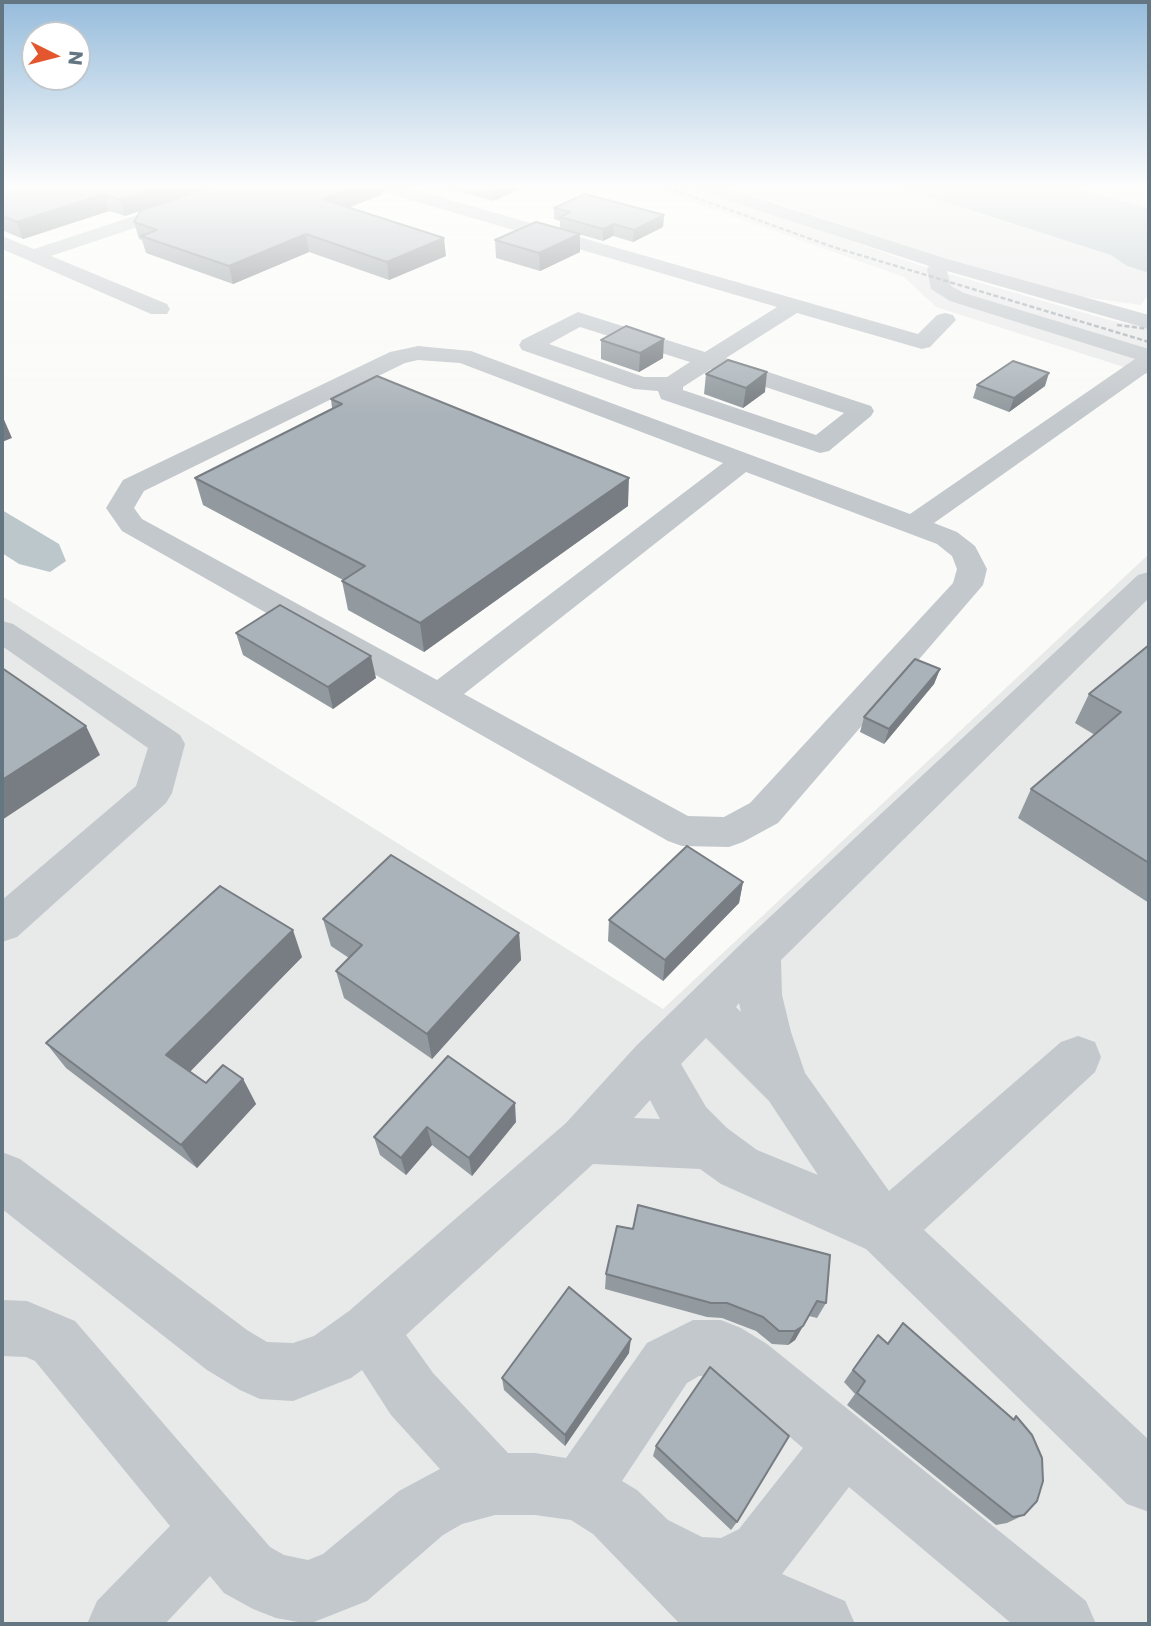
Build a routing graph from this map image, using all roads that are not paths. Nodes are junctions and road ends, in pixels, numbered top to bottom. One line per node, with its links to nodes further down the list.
1 (52, 263): 6 (street)
2 (648, 263): 4 (street)
3 (940, 263): 5 (street); 10 (street)
4 (794, 305): 8 (street); 11 (street)
5 (1097, 306): 7 (street); 9 (street)
6 (159, 309)
7 (1149, 313)
8 (945, 320)
9 (1149, 322)
10 (1149, 358): 14 (street)
11 (708, 360): 12 (street); 12 (street); 12 (street)
12 (672, 384)
13 (743, 461): 14 (street); 17 (street); 17 (street)
14 (914, 525): 17 (street)
15 (1149, 581): 19 (street)
16 (2, 631): 18 (street)
17 (439, 696)
18 (2, 925)
19 (759, 954): 20 (street); 23 (street)
20 (707, 1009): 22 (street); 23 (street)
21 (1078, 1057): 27 (street)
22 (653, 1061): 24 (street); 25 (street)
23 (786, 1085): 27 (street)
24 (584, 1140): 25 (street); 29 (street)
25 (709, 1145): 27 (street)
26 (2, 1177): 29 (street)
27 (885, 1230): 31 (street)
28 (2, 1328): 34 (street)
29 (369, 1331): 32 (street)
30 (845, 1444): 33 (street); 36 (street); 40 (street)
31 (1149, 1482)
32 (495, 1484): 33 (street); 34 (street)
33 (580, 1491): 35 (street)
34 (212, 1528): 37 (street)
35 (639, 1536): 36 (street); 38 (street)
36 (694, 1569): 39 (street)
37 (120, 1624)
38 (726, 1624)
39 (822, 1624)
40 (1063, 1624)

